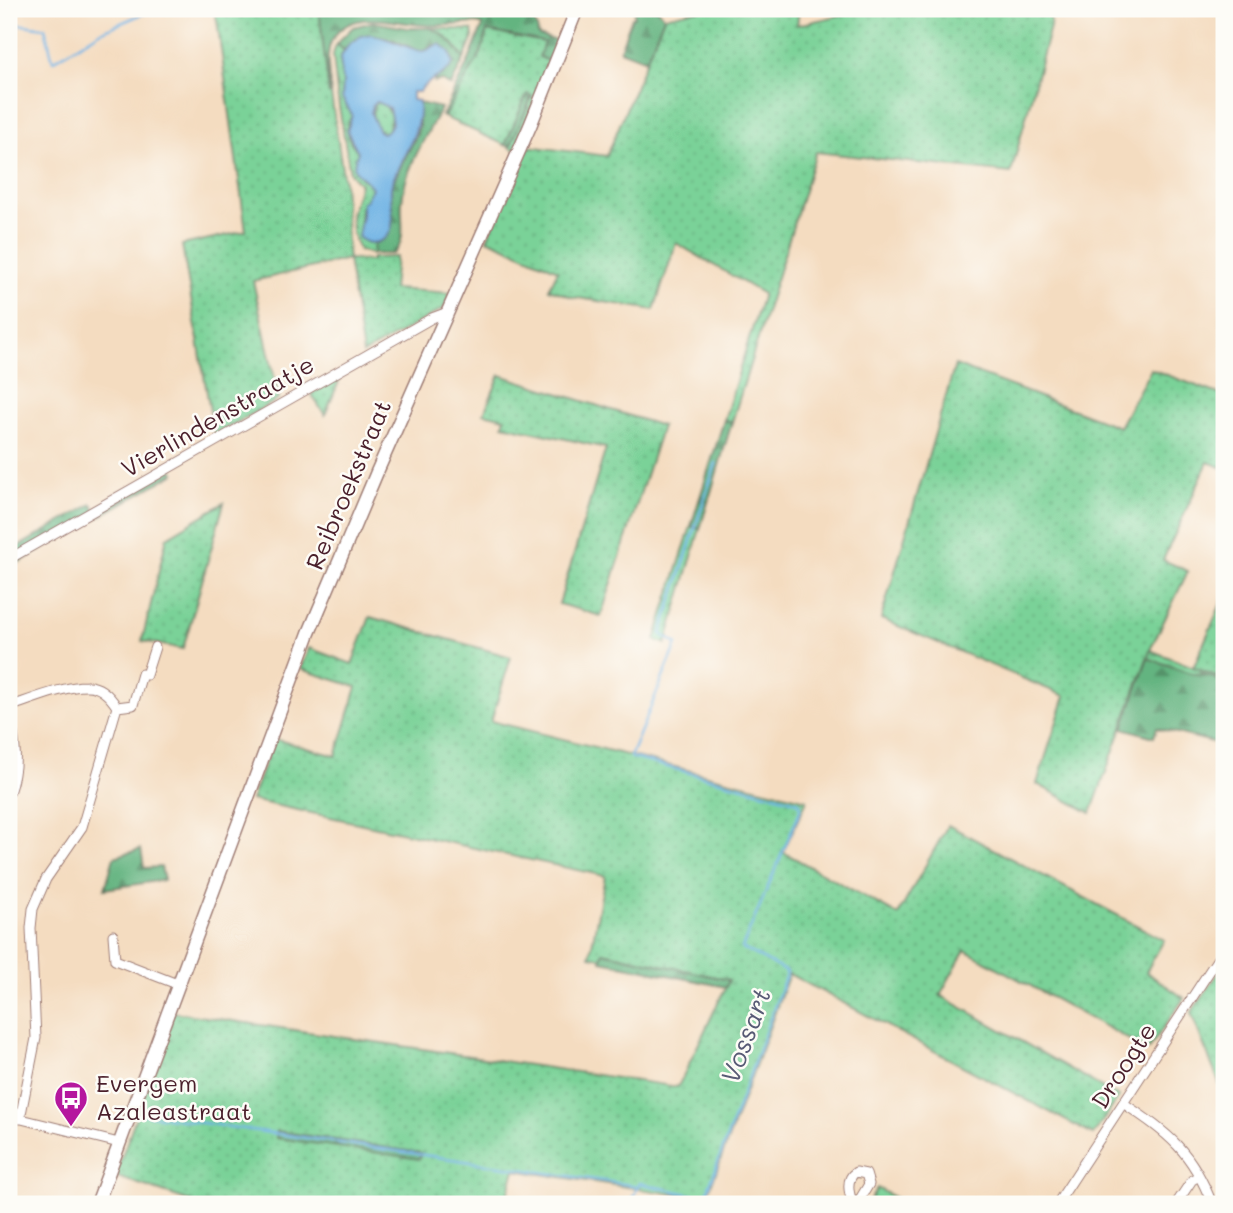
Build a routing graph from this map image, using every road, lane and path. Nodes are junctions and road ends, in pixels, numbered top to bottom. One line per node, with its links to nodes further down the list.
1 (578, 9): 2 (street, Reibroekstraat)
2 (448, 312): 3 (street, Vierlindenstraatje); 11 (street, Reibroekstraat)
3 (9, 559)
4 (155, 647): 6 (street)
5 (9, 707): 6 (street)
6 (117, 708): 14 (street)
7 (9, 715): 8 (street)
8 (9, 793)
9 (113, 935): 11 (street)
10 (1224, 950): 12 (street, Droogte)
11 (177, 984): 15 (street, Reibroekstraat)
12 (1123, 1103): 16 (street); 18 (street, Droogte)
13 (9, 1116): 14 (street)
14 (20, 1119): 15 (street)
15 (119, 1143): 17 (street, Reibroekstraat)
16 (1199, 1176): 19 (street); 20 (street)
17 (97, 1204)
18 (1057, 1204)
19 (1176, 1204)
20 (1212, 1204)

